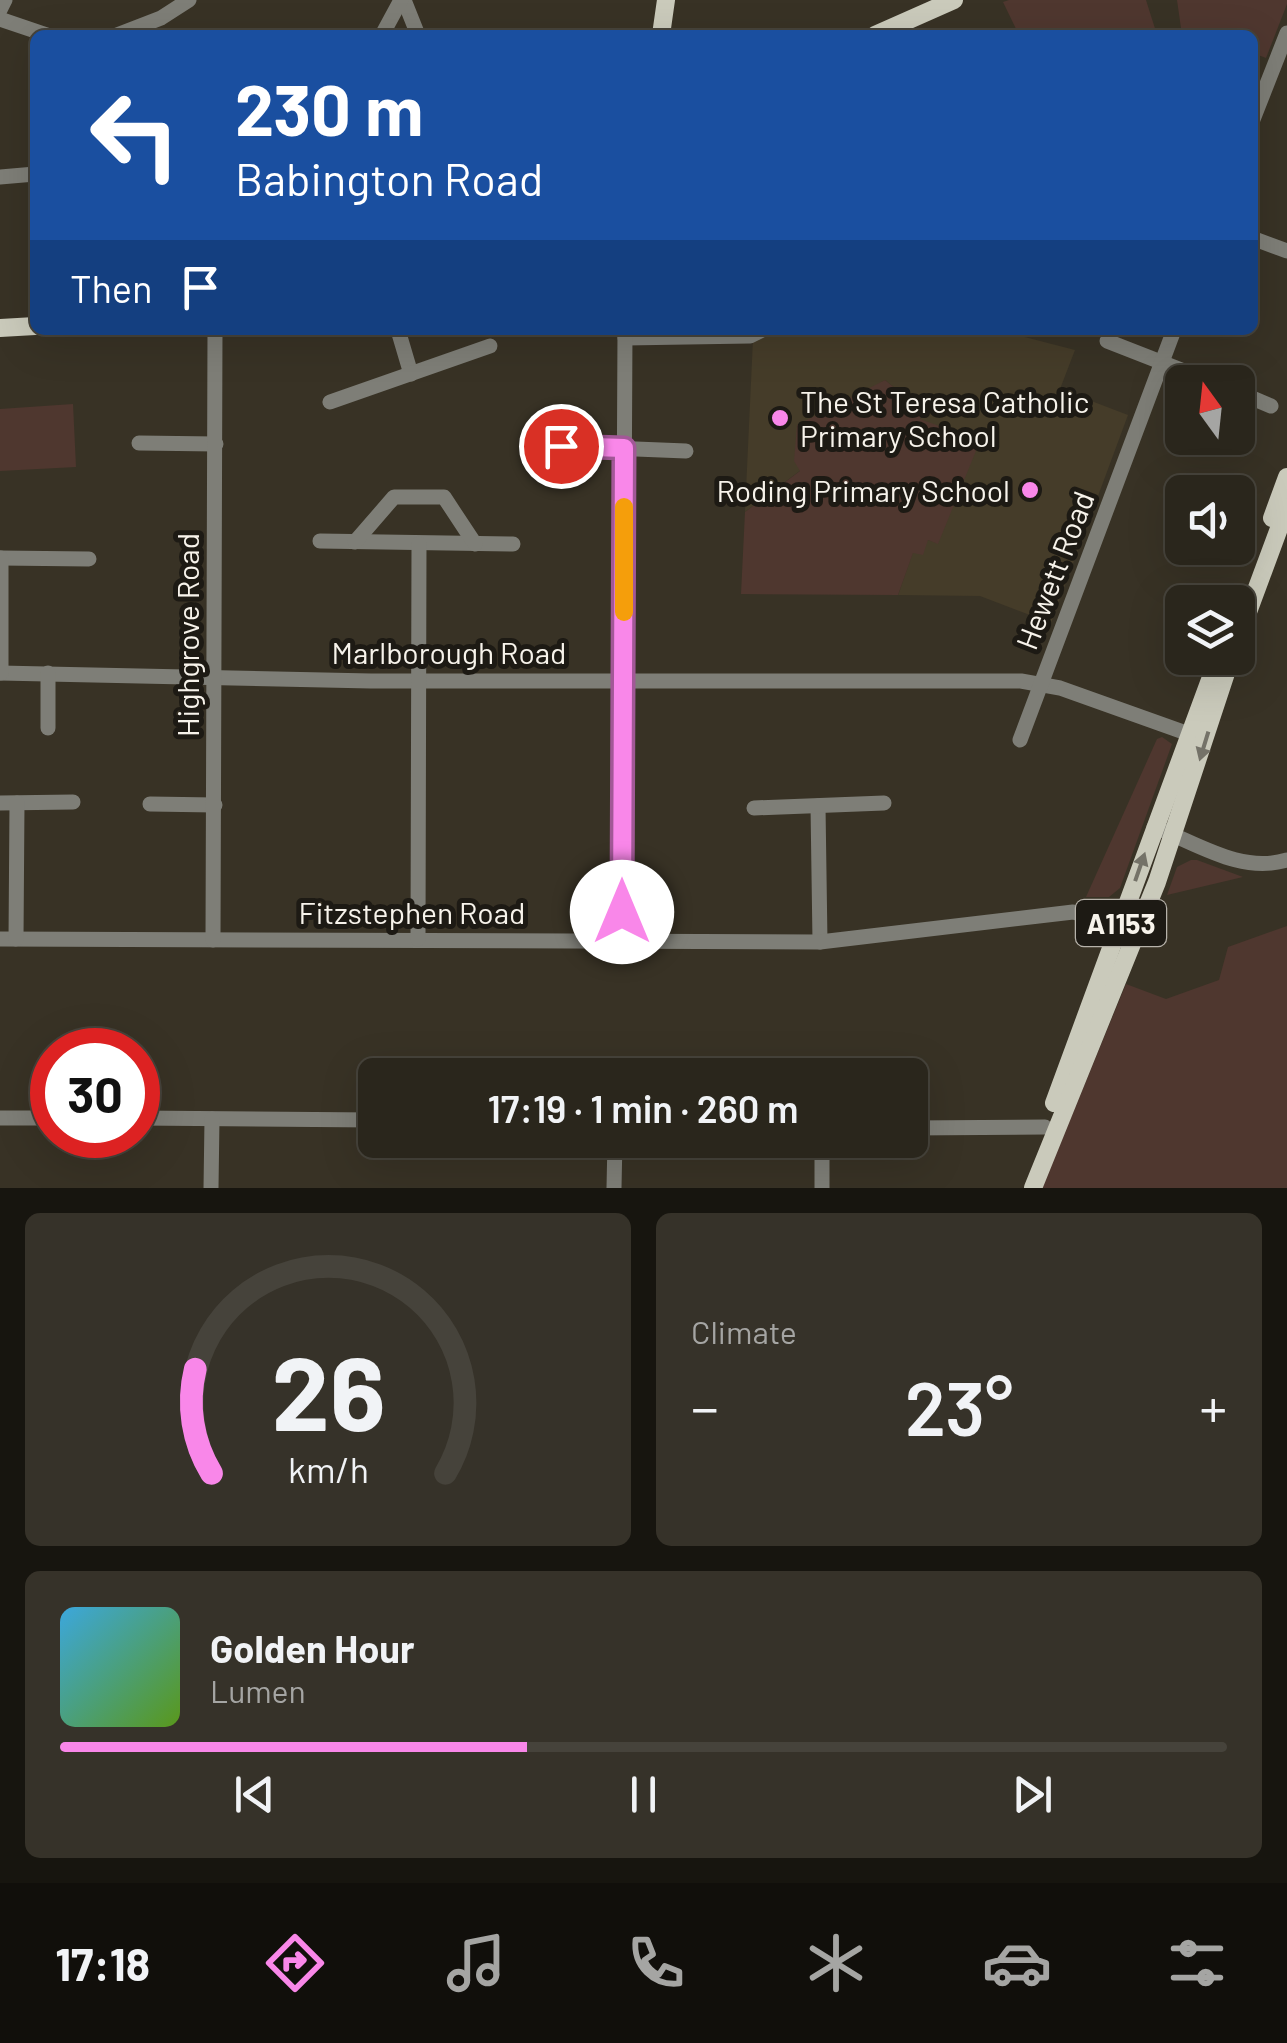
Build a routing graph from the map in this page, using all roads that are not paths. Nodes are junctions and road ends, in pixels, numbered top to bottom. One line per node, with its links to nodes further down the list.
1 (5, 0): 6 (street)
2 (189, 0): 9 (street)
3 (402, 0): 10 (street); 11 (street)
4 (666, 0): 12 (main road)
5 (954, 0): 13 (main road)
6 (0, 10)
7 (0, 20): 8 (street)
8 (31, 30)
9 (130, 30)
10 (385, 30)
11 (416, 30)
12 (662, 30)
13 (886, 30)
14 (1287, 33): 15 (street)
15 (1258, 107)
16 (30, 174): 17 (street)
17 (0, 177)
18 (1258, 240): 19 (street)
19 (1287, 251)
20 (30, 326): 21 (main road)
21 (0, 328)
22 (215, 335): 37 (street, Highgrove Road)
23 (400, 335): 32 (street)
24 (625, 335): 39 (street)
25 (688, 335): 26 (street)
26 (752, 335)
27 (1172, 335): 30 (street, Hewett Road)
28 (1107, 341): 30 (street)
29 (490, 346): 32 (street)
30 (1161, 363): 31 (street); 59 (street, Hewett Road)
31 (1166, 365)
32 (412, 374): 34 (street)
33 (1255, 399): 35 (street)
34 (330, 402)
35 (1271, 406)
36 (139, 442): 37 (street)
37 (216, 444): 56 (street, Highgrove Road)
38 (561, 446): 39 (street)
39 (624, 448): 40 (street); 57 (street)
40 (686, 451)
41 (1287, 477): 50 (main road)
42 (1287, 507): 51 (main road)
43 (320, 541): 44 (street)
44 (355, 542): 45 (street); 46 (street)
45 (419, 544): 46 (street); 58 (street)
46 (475, 544): 47 (street)
47 (513, 544)
48 (0, 558): 49 (street); 52 (street)
49 (88, 559)
50 (1246, 585)
51 (1255, 593)
52 (0, 672): 53 (street, Marlborough Road)
53 (48, 674): 56 (street, Marlborough Road); 60 (street)
54 (1212, 675): 61 (main road, A1153)
55 (1226, 675): 71 (main road, A1153, one-way to 71)
56 (214, 676): 58 (street, Marlborough Road); 67 (street, Highgrove Road)
57 (624, 680): 58 (street, Marlborough Road); 59 (street, Marlborough Road); 77 (street)
58 (418, 681): 75 (street)
59 (1041, 684): 61 (street, Marlborough Road); 62 (street, Hewett Road)
60 (48, 728)
61 (1189, 734): 70 (main road, A1153)
62 (1020, 740)
63 (72, 802): 64 (street)
64 (8, 803): 74 (street)
65 (150, 804): 67 (street)
66 (884, 804): 68 (street)
67 (215, 805): 76 (street, Highgrove Road)
68 (818, 806): 69 (street); 78 (street)
69 (754, 808)
70 (1154, 827): 71 (street); 73 (main road, A1153, one-way to 70)
71 (1174, 834): 72 (street); 73 (main road, A1153)
72 (1287, 860)
73 (1130, 926): 78 (street, Fitzstephen Road); 84 (main road, A1153); 92 (main road, A1153)
74 (8, 939): 76 (street, Fitzstephen Road)
75 (418, 939): 76 (street, Fitzstephen Road); 77 (street, Fitzstephen Road)
76 (213, 940)
77 (622, 940): 78 (street, Fitzstephen Road)
78 (820, 942)
79 (0, 1118): 80 (street)
80 (30, 1118)
81 (160, 1118): 82 (street)
82 (212, 1119): 83 (street); 88 (street)
83 (358, 1120)
84 (1045, 1127): 85 (street); 91 (main road, A1153)
85 (928, 1128)
86 (614, 1158): 89 (street)
87 (822, 1158): 90 (street)
88 (211, 1188)
89 (614, 1188)
90 (822, 1188)
91 (1022, 1188)
92 (1033, 1188)

